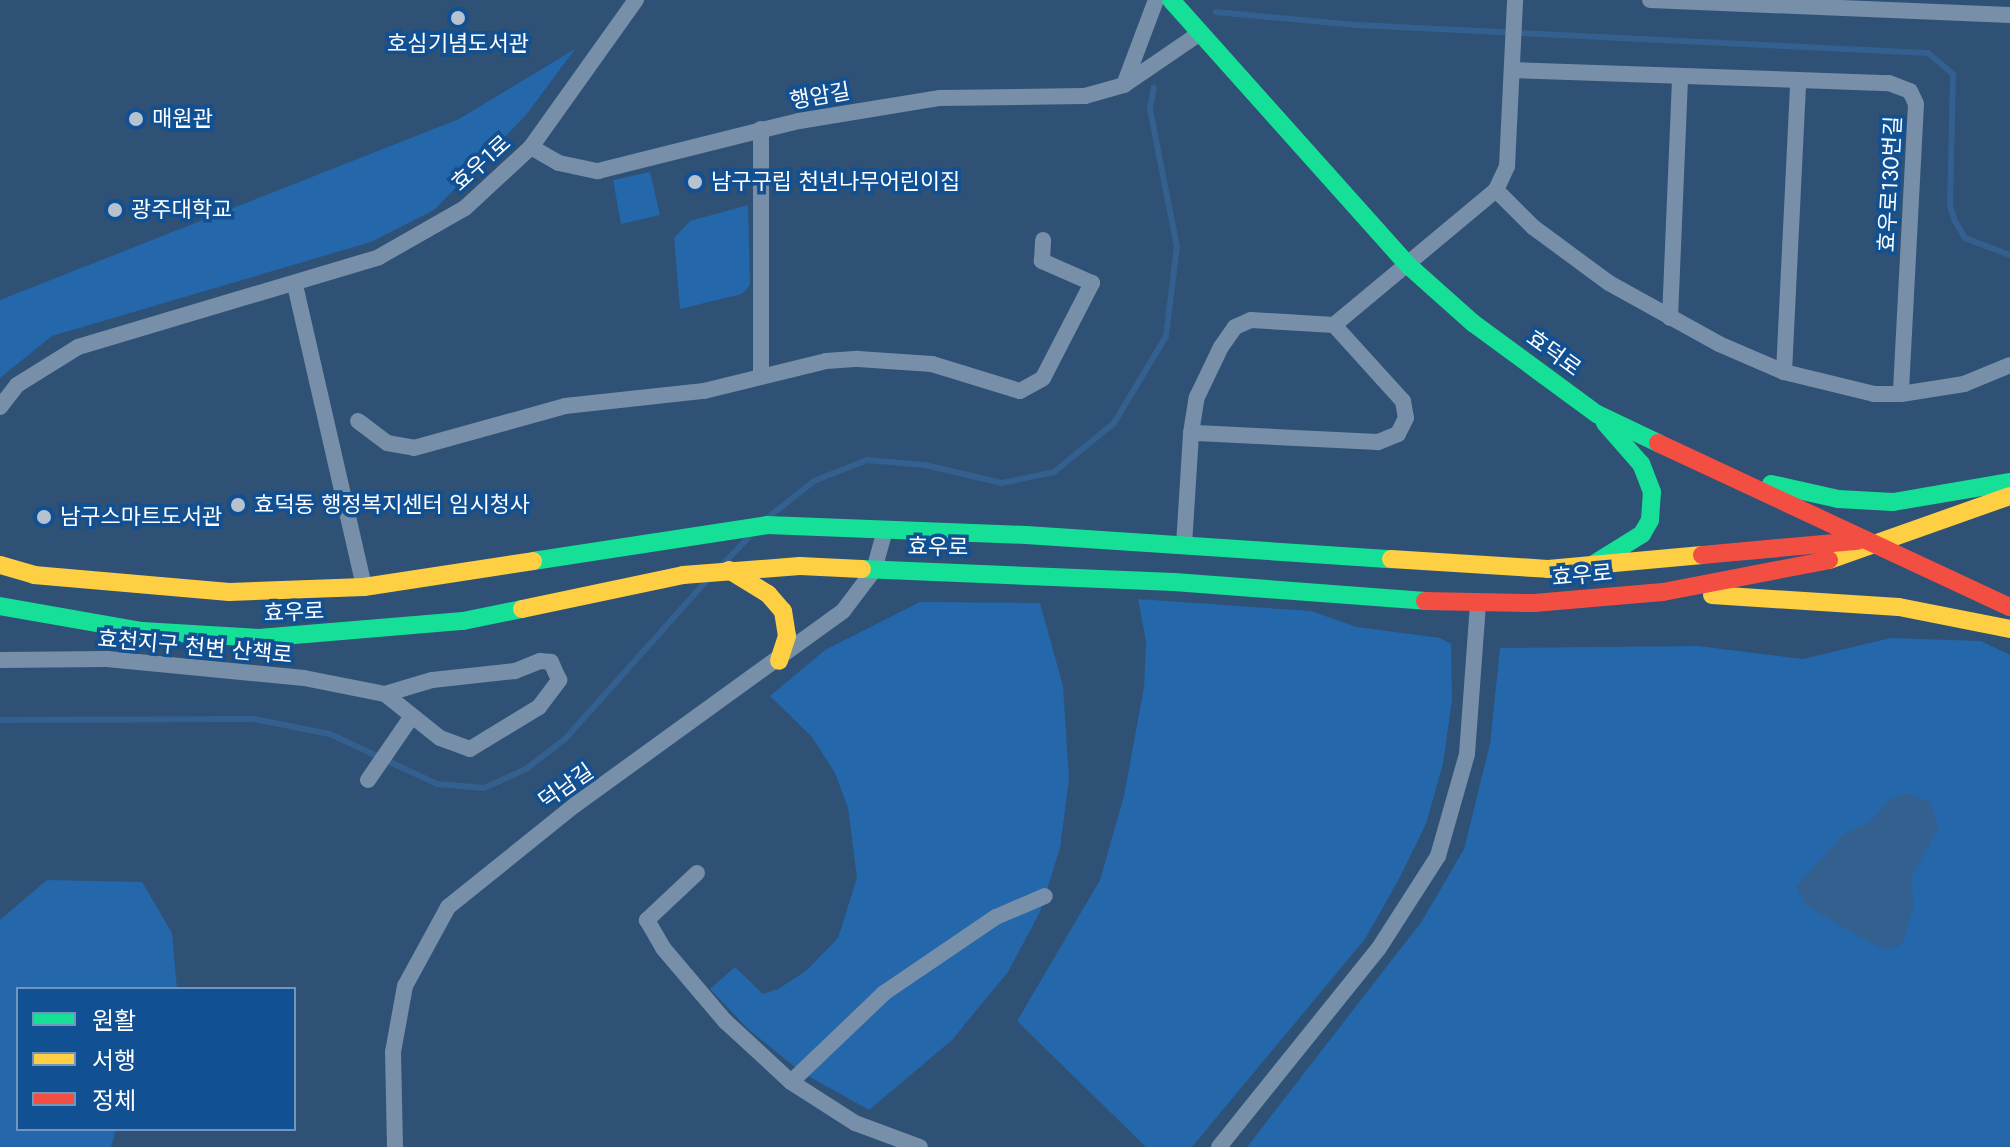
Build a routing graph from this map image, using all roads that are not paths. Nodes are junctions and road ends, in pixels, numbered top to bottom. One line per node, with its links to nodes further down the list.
1 (636, 0): 13 (street, 효우1로)
2 (1156, 0): 11 (street)
3 (1171, 0): 7 (main road, 효덕로)
4 (1650, 0): 6 (street)
5 (1514, 3): 8 (street)
6 (2010, 15)
7 (1197, 35): 11 (street, 행암길); 16 (main road, 효덕로)
8 (1512, 63): 9 (street, 효우로130번길); 14 (street)
9 (1680, 78): 10 (street, 효우로130번길); 18 (street)
10 (1798, 81): 21 (street); 23 (street, 효우로130번길)
11 (1124, 85): 12 (street, 행암길)
12 (761, 129): 13 (street, 행암길); 22 (street)
13 (531, 147): 17 (street, 효우1로)
14 (1496, 190): 16 (street); 18 (street)
15 (1043, 240): 22 (street)
16 (1409, 266): 19 (street); 25 (main road, 효덕로)
17 (295, 285): 24 (street, 효우1로); 38 (street)
18 (1670, 318): 21 (street)
19 (1334, 325): 27 (street); 27 (street)
20 (2010, 365): 23 (street)
21 (1784, 372): 23 (street)
22 (761, 376): 26 (street)
23 (1901, 394)
24 (0, 407)
25 (1597, 414): 28 (main road, 효덕로); 35 (main road)
26 (358, 421)
27 (1191, 433): 33 (street)
28 (1694, 458): 29 (main road); 32 (main road, 효덕로)
29 (2010, 482)
30 (2010, 496): 32 (main road, 효우로)
31 (885, 530): 33 (main road, 효우로); 37 (street, 덕남길); 38 (main road, 효우로)
32 (1874, 540): 35 (main road, 효우로); 39 (main road, 효우로); 42 (main road, 효덕로)
33 (1184, 545): 35 (main road, 효우로)
34 (0, 565): 38 (main road, 효우로)
35 (1589, 567)
36 (729, 570): 37 (main road, 효우로); 41 (main road, 효우로); 45 (main road)
37 (874, 570): 40 (main road, 효우로); 45 (street, 덕남길)
38 (364, 587)
39 (1663, 592): 40 (main road, 효우로); 43 (main road)
40 (1478, 605): 54 (street)
41 (0, 606)
42 (2010, 607)
43 (2010, 629)
44 (0, 660): 46 (street, 효천지구 천변 산책로)
45 (779, 661): 52 (street, 덕남길)
46 (385, 694): 47 (street, 효천지구 천변 산책로); 47 (street, 효천지구 천변 산책로)
47 (412, 716): 48 (street)
48 (372, 775)
49 (697, 873): 51 (street)
50 (1045, 896): 51 (street)
51 (791, 1082): 53 (street)
52 (395, 1147)
53 (920, 1147)
54 (1219, 1147)

